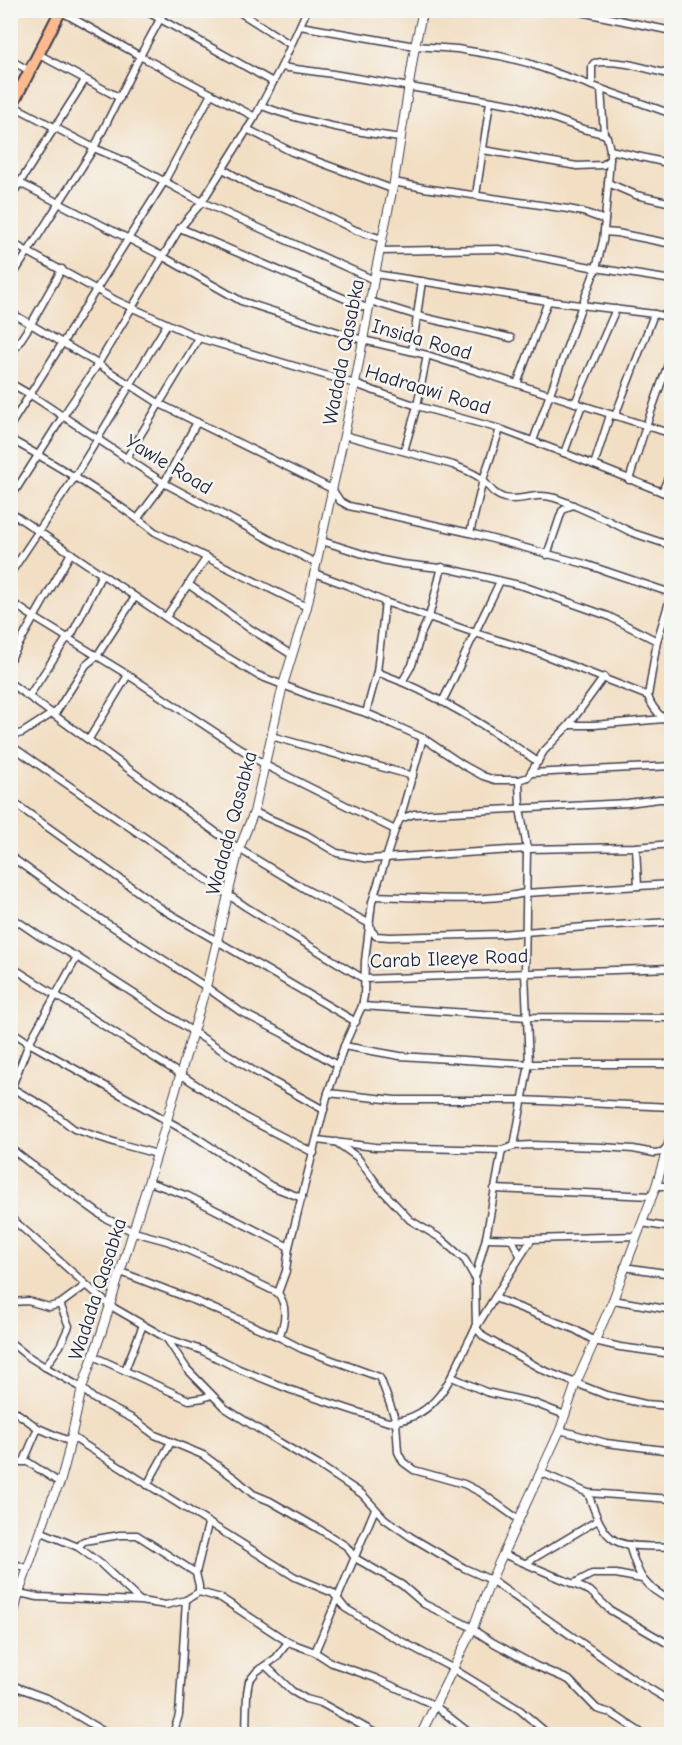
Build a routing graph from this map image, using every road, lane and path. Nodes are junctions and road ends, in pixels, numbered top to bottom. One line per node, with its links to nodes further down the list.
1 (144, 10): 8 (street)
2 (165, 10): 8 (street)
3 (236, 10): 11 (street)
4 (307, 10): 9 (street)
5 (423, 10): 12 (street, Wadada Qasabka)
6 (572, 10): 10 (street)
7 (60, 11): 13 (highway); 14 (street)
8 (161, 19): 14 (street); 20 (street)
9 (300, 26): 11 (street); 12 (street)
10 (672, 31)
11 (291, 45): 16 (street)
12 (415, 46): 21 (street); 22 (street, Wadada Qasabka)
13 (38, 54): 17 (highway); 19 (street)
14 (140, 56): 24 (street); 25 (street)
15 (10, 60): 17 (street)
16 (281, 67): 20 (street); 22 (street)
17 (30, 71): 28 (highway)
18 (672, 75): 21 (street)
19 (85, 80): 25 (street); 31 (street)
20 (273, 82): 27 (street)
21 (592, 86): 23 (street)
22 (409, 87): 26 (street); 34 (street, Wadada Qasabka)
23 (601, 89): 29 (street); 33 (street)
24 (211, 94): 30 (street); 42 (street)
25 (120, 98): 35 (street)
26 (490, 102): 33 (street); 36 (street)
27 (262, 105): 30 (street); 34 (street)
28 (11, 106): 31 (street)
29 (672, 114)
30 (255, 117): 32 (street)
31 (55, 127): 35 (street); 43 (street)
32 (246, 129): 40 (street); 45 (street)
33 (604, 134): 37 (street)
34 (400, 138): 45 (street, Wadada Qasabka)
35 (94, 148): 42 (street); 50 (street)
36 (483, 150): 38 (street); 46 (street)
37 (610, 150): 38 (street); 39 (street)
38 (610, 159): 44 (street)
39 (672, 164)
40 (223, 169): 48 (street); 55 (street)
41 (10, 178): 43 (street, Insida Road)
42 (164, 182): 48 (street); 54 (street)
43 (21, 183): 47 (street); 50 (street, Insida Road)
44 (608, 183): 49 (street); 51 (street)
45 (393, 186): 46 (street); 55 (street, Wadada Qasabka)
46 (476, 195): 51 (street)
47 (10, 198)
48 (202, 202): 52 (street); 63 (street)
49 (672, 203)
50 (60, 204): 54 (street, Insida Road); 59 (street)
51 (605, 220): 53 (street)
52 (180, 228): 60 (street); 69 (street)
53 (604, 232): 57 (street); 61 (street)
54 (129, 239): 60 (street, Insida Road); 67 (street)
55 (382, 239): 58 (street, Wadada Qasabka)
56 (10, 242): 59 (street, Hadraawi Road)
57 (672, 244)
58 (379, 251): 61 (street); 63 (street, Wadada Qasabka)
59 (29, 252): 62 (street, Hadraawi Road); 64 (street)
60 (162, 256): 71 (street); 81 (street, Insida Road)
61 (596, 268): 65 (street); 70 (street)
62 (62, 269): 67 (street, Hadraawi Road); 77 (street)
63 (375, 277): 66 (street); 69 (street, Wadada Qasabka)
64 (10, 280)
65 (672, 280)
66 (422, 281): 68 (street); 75 (street)
67 (97, 289): 71 (street, Hadraawi Road); 82 (street)
68 (548, 301): 70 (street); 90 (street)
69 (370, 305): 75 (street); 81 (street, Wadada Qasabka)
70 (582, 305): 72 (street); 93 (street)
71 (133, 308): 78 (street, Hadraawi Road); 87 (street)
72 (616, 309): 74 (street); 95 (street)
73 (10, 312): 77 (street)
74 (654, 314): 76 (street); 98 (street)
75 (418, 316): 80 (street); 83 (street)
76 (672, 318)
77 (31, 324): 82 (street); 86 (street)
78 (167, 324): 79 (street, Hadraawi Road); 91 (street)
79 (199, 338): 89 (street, Hadraawi Road); 94 (street)
80 (511, 338)
81 (363, 340): 83 (street, Insida Road); 89 (street, Wadada Qasabka)
82 (64, 343): 87 (street); 92 (street)
83 (412, 351): 85 (street, Insida Road)
84 (672, 353): 101 (street)
85 (427, 355): 90 (street, Insida Road); 96 (street)
86 (10, 356)
87 (98, 364): 91 (street); 97 (street)
88 (10, 383): 92 (street, Yawle Road)
89 (355, 384): 96 (street, Hadraawi Road); 104 (street, Wadada Qasabka)
90 (517, 384): 93 (street, Insida Road)
91 (131, 385): 94 (street); 106 (street)
92 (31, 394): 97 (street, Yawle Road); 100 (street)
93 (549, 396): 95 (street, Insida Road); 107 (street)
94 (160, 404): 99 (street); 111 (street)
95 (579, 404): 98 (street, Insida Road); 109 (street)
96 (417, 406): 102 (street, Hadraawi Road); 108 (street)
97 (63, 416): 106 (street, Yawle Road); 110 (street)
98 (612, 416): 101 (street, Insida Road); 112 (street)
99 (197, 422): 117 (street); 118 (street)
100 (10, 426)
101 (646, 426): 103 (street, Insida Road); 116 (street)
102 (500, 429): 107 (street, Hadraawi Road); 115 (street)
103 (672, 434)
104 (344, 435): 108 (street); 118 (street, Wadada Qasabka)
105 (10, 438): 110 (street)
106 (98, 439): 111 (street, Yawle Road); 114 (street)
107 (533, 441): 109 (street, Hadraawi Road)
108 (404, 451): 115 (street)
109 (564, 453): 112 (street, Hadraawi Road)
110 (38, 454): 114 (street); 121 (street)
111 (126, 459): 117 (street, Yawle Road)
112 (594, 465): 116 (street, Hadraawi Road)
113 (672, 468): 119 (street)
114 (74, 478): 124 (street); 125 (street)
115 (483, 480): 122 (street); 126 (street)
116 (629, 480): 119 (street, Hadraawi Road)
117 (164, 483): 124 (street); 132 (street, Yawle Road)
118 (332, 489): 126 (street); 127 (street, Wadada Qasabka)
119 (662, 492): 120 (street, Hadraawi Road)
120 (672, 496)
121 (10, 499)
122 (573, 505): 128 (street); 130 (street)
123 (10, 512): 125 (street)
124 (138, 518): 131 (street)
125 (39, 532): 129 (street); 135 (street)
126 (470, 533): 130 (street)
127 (322, 541): 132 (street, Wadada Qasabka); 133 (street)
128 (672, 546)
129 (71, 554): 136 (street); 146 (street)
130 (547, 555): 139 (street)
131 (207, 557): 138 (street); 143 (street)
132 (316, 563): 134 (street, Wadada Qasabka)
133 (442, 567): 137 (street); 145 (street)
134 (314, 573): 142 (street); 143 (street, Wadada Qasabka)
135 (10, 574)
136 (102, 574): 140 (street); 150 (street)
137 (500, 581): 149 (street); 151 (street)
138 (188, 584): 144 (street); 152 (street)
139 (671, 592): 147 (street)
140 (135, 597): 144 (street); 153 (street)
141 (10, 601): 146 (street)
142 (385, 602): 145 (street); 155 (street)
143 (307, 607): 152 (street, Wadada Qasabka)
144 (166, 617): 160 (street)
145 (429, 617): 149 (street); 158 (street)
146 (34, 618): 150 (street); 154 (street)
147 (663, 623): 148 (street); 151 (street)
148 (672, 625)
149 (475, 633): 157 (street); 163 (street)
150 (67, 638): 153 (street); 161 (street)
151 (657, 641): 162 (street)
152 (292, 655): 160 (street, Wadada Qasabka)
153 (97, 656): 156 (street); 164 (street)
154 (10, 660)
155 (377, 672): 158 (street); 165 (street)
156 (128, 675): 171 (street); 174 (street)
157 (604, 677): 162 (street); 167 (street)
158 (402, 681): 163 (street)
159 (10, 683): 161 (street)
160 (283, 685): 165 (street); 169 (street, Wadada Qasabka)
161 (29, 696): 164 (street)
162 (648, 696): 166 (street)
163 (442, 702): 173 (street)
164 (54, 713): 168 (street); 171 (street)
165 (366, 713): 170 (street)
166 (668, 719): 167 (street)
167 (569, 725): 173 (street)
168 (10, 736)
169 (271, 736): 174 (street, Wadada Qasabka); 177 (street)
170 (423, 738): 177 (street); 178 (street)
171 (89, 739): 187 (street)
172 (10, 745): 194 (street, Carab Ileeye Road)
173 (538, 762): 176 (street)
174 (265, 765): 182 (street, Wadada Qasabka); 184 (street)
175 (672, 766): 176 (street)
176 (531, 773): 178 (street)
177 (412, 776): 183 (street)
178 (519, 780): 181 (street)
179 (672, 798): 181 (street)
180 (10, 800): 200 (street)
181 (520, 808): 183 (street); 188 (street)
182 (254, 812): 187 (street, Wadada Qasabka); 190 (street)
183 (400, 819): 184 (street)
184 (395, 830): 190 (street)
185 (672, 844): 186 (street)
186 (636, 847): 188 (street); 192 (street)
187 (239, 849): 194 (street, Wadada Qasabka); 198 (street)
188 (527, 849): 190 (street); 193 (street)
189 (10, 856): 206 (street)
190 (386, 858): 195 (street)
191 (672, 884): 192 (street)
192 (638, 886): 193 (street)
193 (525, 892): 195 (street); 199 (street)
194 (228, 894): 200 (street, Wadada Qasabka); 205 (street, Carab Ileeye Road)
195 (375, 896): 198 (street)
196 (10, 916): 201 (street)
197 (672, 922): 199 (street)
198 (370, 924): 199 (street); 205 (street)
199 (526, 932): 204 (street)
200 (216, 940): 206 (street, Wadada Qasabka); 211 (street)
201 (78, 957): 207 (street); 213 (street)
202 (10, 966): 207 (street)
203 (672, 968): 204 (street, Carab Ileeye Road)
204 (525, 973): 205 (street, Carab Ileeye Road); 209 (street)
205 (364, 979): 208 (street)
206 (206, 987): 213 (street, Wadada Qasabka); 218 (street)
207 (55, 995): 214 (street); 219 (street)
208 (362, 1006): 209 (street); 211 (street)
209 (527, 1017): 210 (street); 216 (street)
210 (672, 1018)
211 (356, 1022): 215 (street)
212 (10, 1030): 214 (street)
213 (193, 1031): 219 (street, Wadada Qasabka); 224 (street)
214 (29, 1043): 220 (street); 225 (street)
215 (344, 1046): 216 (street); 218 (street)
216 (529, 1064): 217 (street); 222 (street)
217 (672, 1064)
218 (337, 1065): 221 (street)
219 (180, 1074): 225 (street, Wadada Qasabka); 233 (street)
220 (11, 1088): 234 (street)
221 (328, 1093): 222 (street); 224 (street)
222 (521, 1100): 223 (street); 230 (street)
223 (672, 1107)
224 (324, 1110): 227 (street)
225 (167, 1120): 234 (street, Wadada Qasabka); 240 (street)
226 (672, 1132): 229 (street)
227 (317, 1140): 228 (street); 233 (street)
228 (336, 1142): 232 (street); 254 (street)
229 (670, 1145): 230 (street); 236 (street)
230 (514, 1146): 232 (street)
231 (10, 1148): 244 (street)
232 (502, 1150): 238 (street)
233 (314, 1153): 240 (street)
234 (158, 1154): 235 (street, Wadada Qasabka)
235 (149, 1182): 244 (street, Wadada Qasabka); 249 (street)
236 (656, 1186): 237 (street); 239 (street)
237 (672, 1186)
238 (494, 1189): 239 (street); 246 (street)
239 (652, 1196): 242 (street)
240 (302, 1198): 249 (street)
241 (10, 1217): 255 (street)
242 (642, 1223): 243 (street); 245 (street)
243 (672, 1228)
244 (134, 1232): 252 (street, Wadada Qasabka); 256 (street)
245 (637, 1236): 248 (street); 251 (street)
246 (486, 1238): 247 (street); 254 (street)
247 (511, 1238): 248 (street); 250 (street)
248 (532, 1239): 250 (street)
249 (289, 1247): 256 (street)
250 (520, 1256): 257 (street)
251 (624, 1267): 253 (street); 258 (street)
252 (121, 1272): 261 (street, Wadada Qasabka); 265 (street)
253 (672, 1274)
254 (475, 1278): 264 (street)
255 (86, 1285): 260 (street); 261 (street)
256 (278, 1293): 265 (street)
257 (495, 1298): 264 (street); 267 (street)
258 (612, 1300): 262 (street); 267 (street)
259 (10, 1302): 260 (street)
260 (60, 1304): 271 (street)
261 (110, 1305): 263 (street); 270 (street, Wadada Qasabka)
262 (672, 1310)
263 (143, 1324): 266 (street); 272 (street)
264 (476, 1328): 273 (street); 274 (street)
265 (279, 1337): 280 (street)
266 (166, 1338): 276 (street); 280 (street)
267 (594, 1341): 269 (street); 274 (street)
268 (10, 1342): 271 (street)
269 (672, 1354)
270 (93, 1356): 272 (street); 275 (street, Wadada Qasabka)
271 (45, 1367): 275 (street)
272 (125, 1371): 276 (street)
273 (452, 1377): 279 (street); 280 (street)
274 (576, 1383): 277 (street); 279 (street)
275 (82, 1388): 283 (street, Wadada Qasabka); 284 (street)
276 (211, 1395): 293 (street)
277 (672, 1406)
278 (10, 1408): 281 (street)
279 (565, 1415): 282 (street)
280 (396, 1421): 294 (street)
281 (38, 1428): 283 (street); 286 (street)
282 (560, 1430): 285 (street); 288 (street)
283 (71, 1440): 289 (street, Wadada Qasabka); 290 (street)
284 (171, 1442): 290 (street); 302 (street)
285 (672, 1450)
286 (24, 1461): 287 (street); 289 (street)
287 (10, 1462)
288 (540, 1472): 291 (street); 294 (street)
289 (60, 1483): 297 (street, Wadada Qasabka)
290 (147, 1485): 296 (street)
291 (588, 1493): 292 (street); 295 (street)
292 (672, 1499)
293 (375, 1509): 302 (street); 307 (street)
294 (518, 1519): 301 (street)
295 (598, 1520): 298 (street); 304 (street)
296 (208, 1524): 306 (street); 312 (street)
297 (42, 1532): 299 (street); 305 (street, Wadada Qasabka)
298 (629, 1545): 300 (street); 308 (street)
299 (78, 1547): 306 (street); 314 (street)
300 (672, 1547)
301 (503, 1554): 304 (street); 307 (street)
302 (355, 1558): 312 (street); 317 (street)
303 (10, 1562): 305 (street)
304 (526, 1563): 309 (street)
305 (28, 1569): 311 (street, Wadada Qasabka)
306 (196, 1573): 310 (street)
307 (491, 1580): 317 (street); 325 (street)
308 (642, 1580): 309 (street); 315 (street)
309 (573, 1584): 320 (street)
310 (199, 1592): 313 (street); 319 (street)
311 (19, 1593): 314 (street); 316 (street, Wadada Qasabka)
312 (339, 1598): 321 (street); 323 (street)
313 (186, 1600): 314 (street); 328 (street)
314 (140, 1601)
315 (672, 1601)
316 (12, 1609): 318 (street, Wadada Qasabka)
317 (473, 1628): 323 (street); 334 (street)
318 (10, 1629)
319 (288, 1642): 321 (street); 322 (street)
320 (672, 1646)
321 (315, 1652): 326 (street)
322 (266, 1666): 329 (street); 330 (street)
323 (453, 1668): 326 (street); 333 (street)
324 (10, 1683): 327 (street)
325 (672, 1702)
326 (434, 1706): 331 (street); 332 (street)
327 (108, 1734)
328 (172, 1734)
329 (246, 1734)
330 (377, 1734)
331 (421, 1734)
332 (471, 1734)
333 (548, 1734)
334 (643, 1734)

